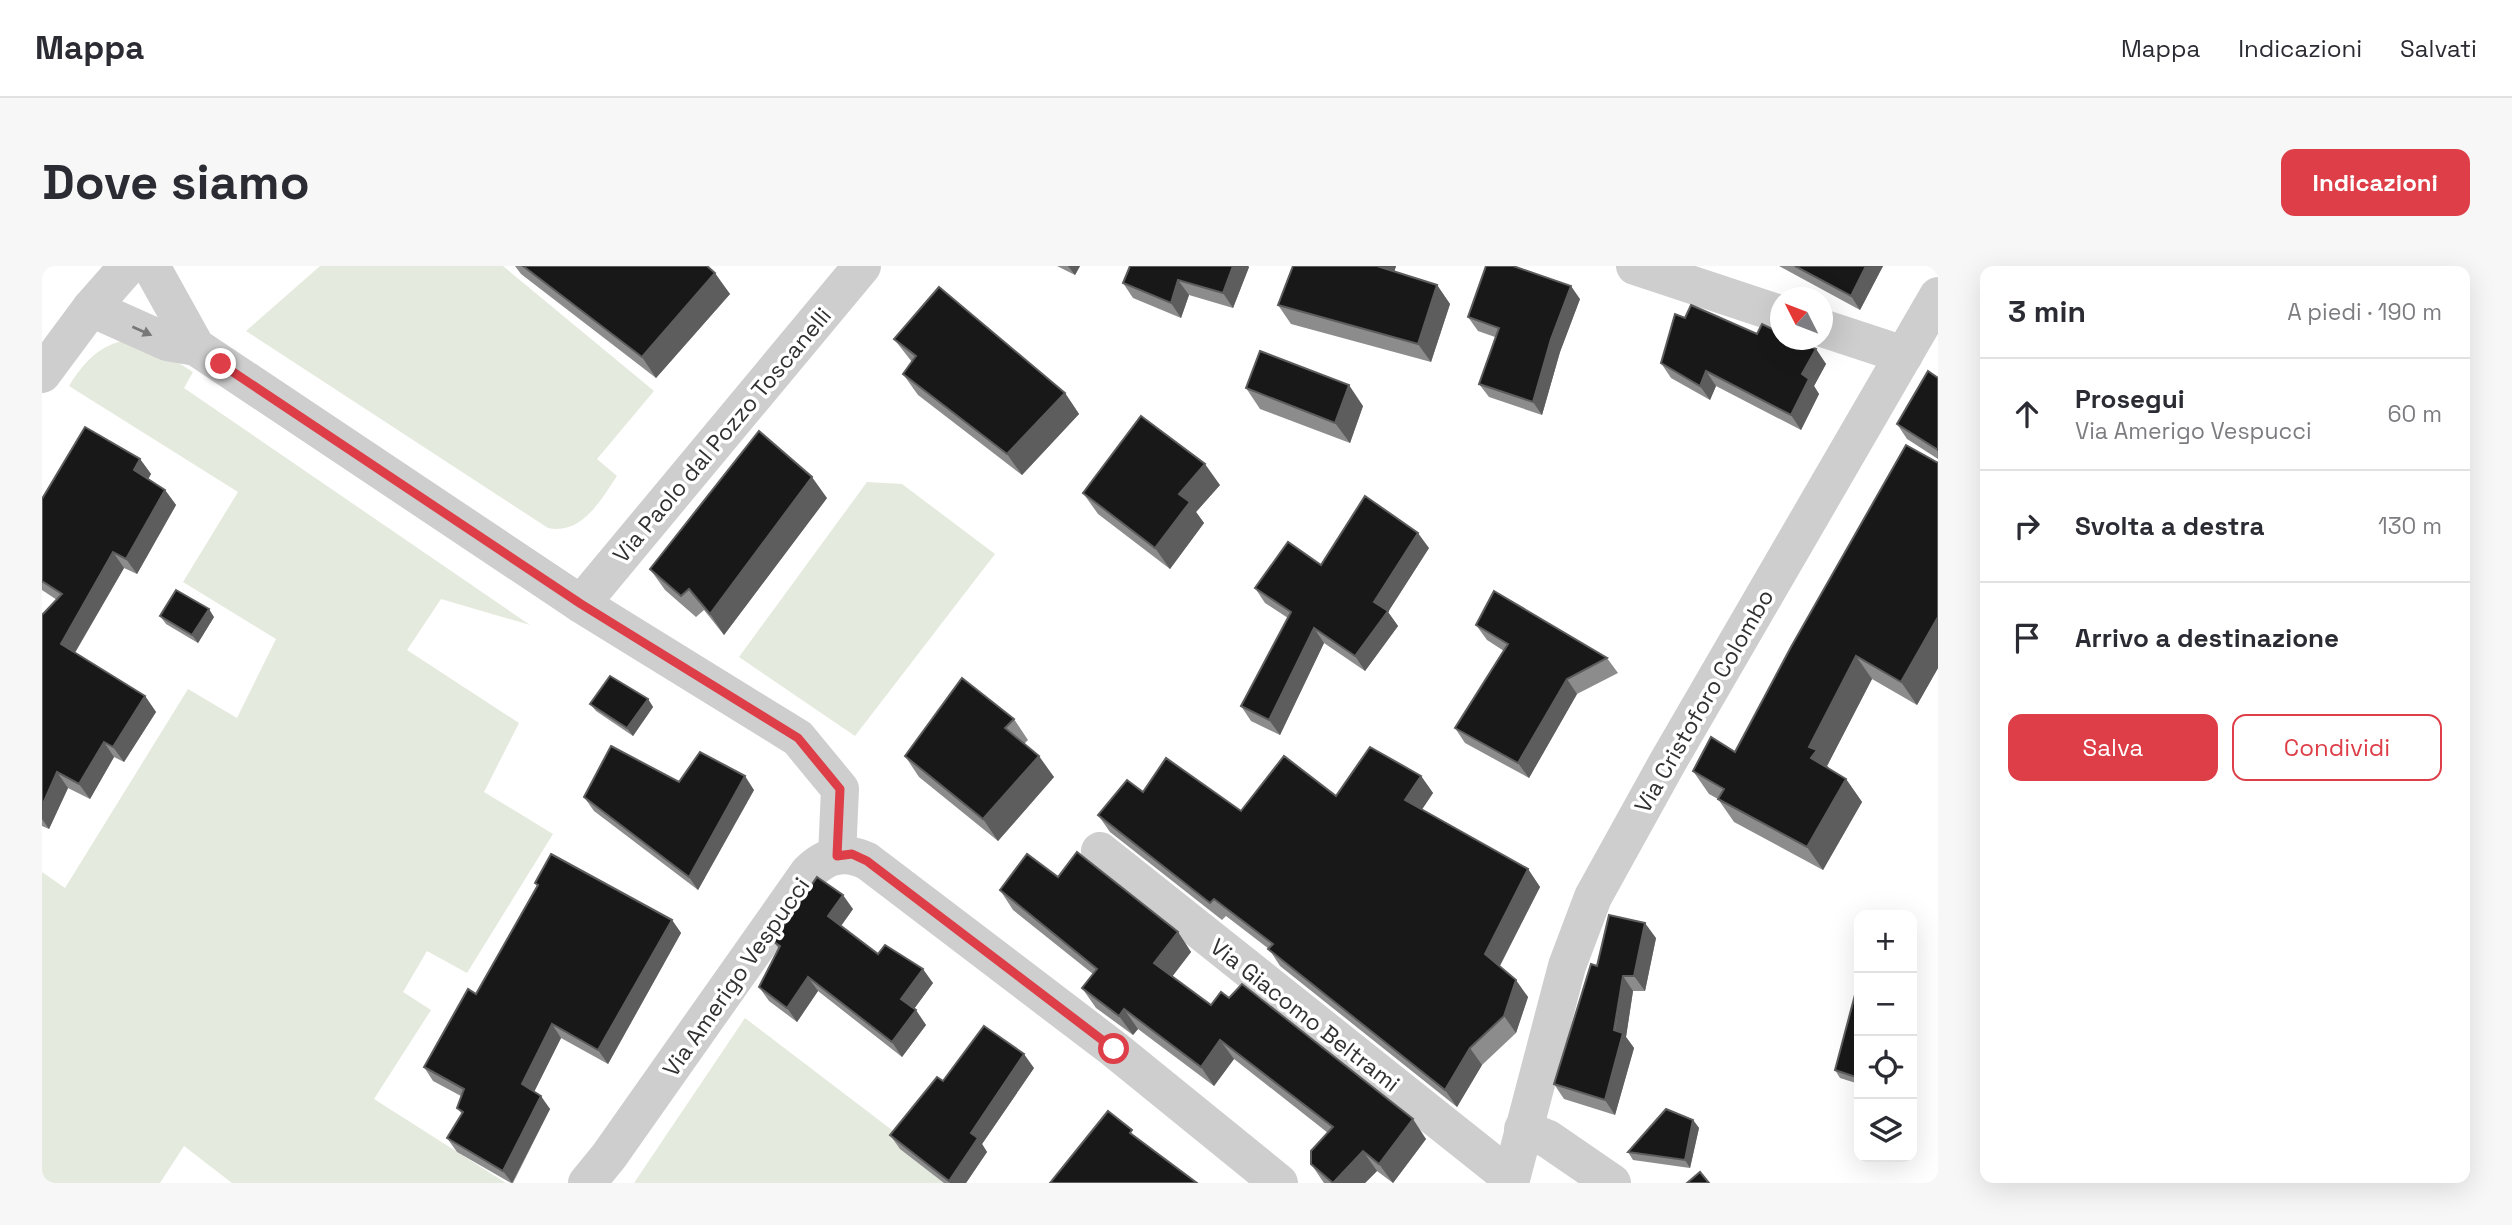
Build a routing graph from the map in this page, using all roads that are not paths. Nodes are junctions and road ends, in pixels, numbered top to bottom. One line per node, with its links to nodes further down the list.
1 (128, 266): 6 (street)
2 (151, 266): 9 (street)
3 (863, 266): 12 (street, Via Paolo dal Pozzo Toscanelli)
4 (1635, 266): 7 (street)
5 (1938, 296): 10 (street, Via Cristoforo Colombo)
6 (90, 308): 9 (street, one-way to 9); 11 (street)
7 (1770, 311)
8 (1833, 332): 10 (street)
9 (196, 347): 12 (street)
10 (1904, 355): 15 (street, Via Cristoforo Colombo)
11 (42, 374)
12 (581, 604): 14 (street)
13 (1100, 851): 16 (street, Via Giacomo Beltrami)
14 (837, 856): 17 (street, Via Amerigo Vespucci); 18 (street)
15 (1523, 1129): 16 (street, Via Cristoforo Colombo); 19 (street)
16 (1511, 1181)
17 (587, 1183)
18 (1279, 1183)
19 (1612, 1183)

